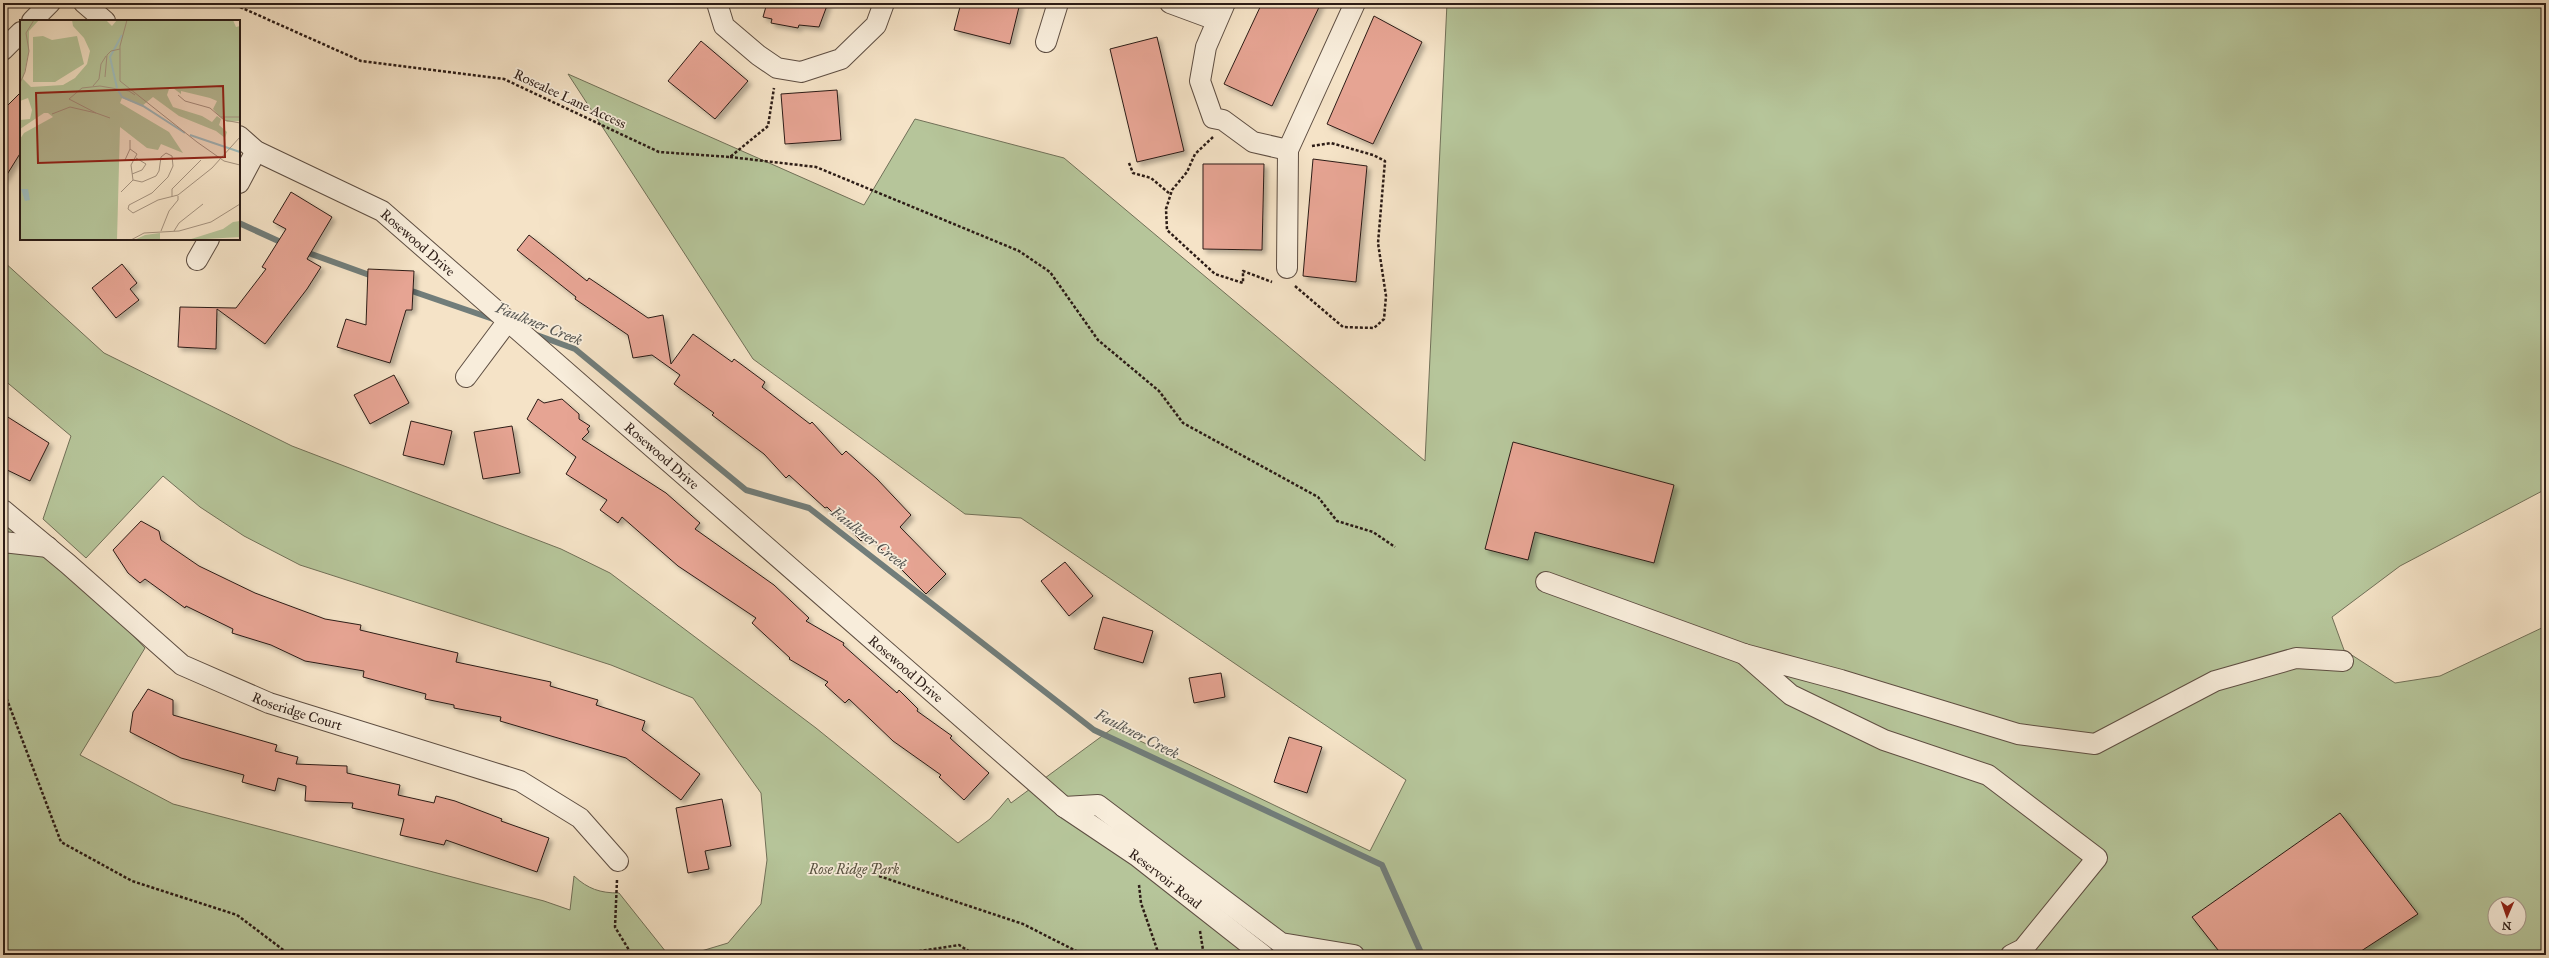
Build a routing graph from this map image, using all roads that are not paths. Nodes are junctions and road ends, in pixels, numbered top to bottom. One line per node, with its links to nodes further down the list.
1 (50, 3): 9 (street)
2 (84, 3): 10 (street)
3 (717, 3): 4 (street)
4 (884, 3)
5 (1058, 3): 13 (street)
6 (1170, 3): 11 (street)
7 (1225, 3): 11 (street)
8 (1355, 3): 16 (street)
9 (33, 20)
10 (104, 20)
11 (1216, 20): 16 (street)
12 (20, 33): 14 (street)
13 (1046, 42)
14 (3, 50)
15 (240, 137): 17 (street, Rosewood Drive)
16 (1288, 150): 21 (street)
17 (256, 151): 18 (street); 22 (street, Rosewood Drive)
18 (240, 181)
19 (208, 240): 20 (street)
20 (197, 260)
21 (1283, 277)
22 (507, 322): 23 (street); 30 (street, Rosewood Drive)
23 (466, 377)
24 (3, 510): 26 (street, Roseridge Court)
25 (3, 542): 26 (street)
26 (48, 547): 31 (street, Roseridge Court)
27 (1546, 582): 28 (street)
28 (1744, 654): 29 (street); 34 (street)
29 (2343, 660)
30 (1064, 807): 32 (street, Reservoir Road); 33 (street)
31 (618, 861)
32 (1263, 955)
33 (1354, 955)
34 (2011, 955)

